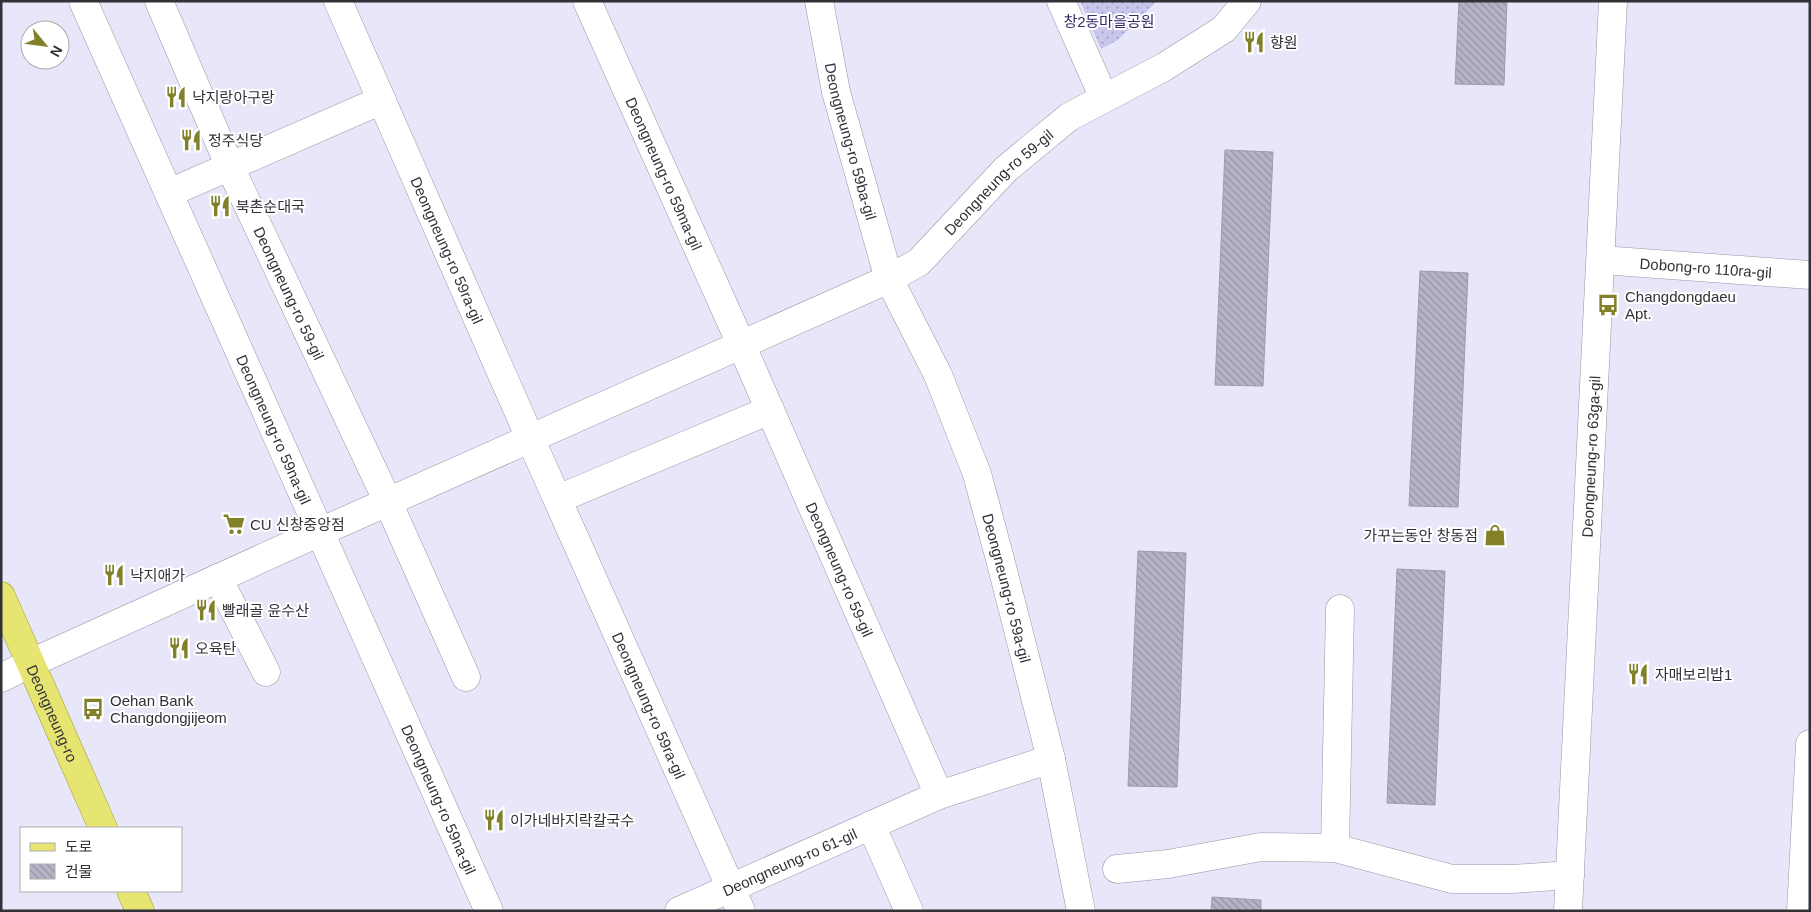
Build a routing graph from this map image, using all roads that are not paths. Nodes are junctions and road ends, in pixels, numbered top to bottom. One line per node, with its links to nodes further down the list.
1 (158, 1): 11 (street, Deongneung-ro 59-gil)
2 (338, 1): 10 (street, Deongneung-ro 59ra-gil)
3 (587, 1): 16 (street, Deongneung-ro 59ma-gil)
4 (819, 1): 15 (street, Deongneung-ro 59ba-gil)
5 (1061, 1): 9 (street)
6 (1247, 1): 9 (street, Deongneung-ro 59-gil)
7 (1614, 1): 13 (street, Deongneung-ro 63ga-gil)
8 (90, 3): 12 (street, Deongneung-ro 59na-gil)
9 (1104, 98): 15 (street, Deongneung-ro 59-gil)
10 (382, 100): 11 (street); 18 (street, Deongneung-ro 59ra-gil)
11 (230, 167): 12 (street); 20 (street, Deongneung-ro 59-gil)
12 (169, 194): 21 (street, Deongneung-ro 59na-gil)
13 (1600, 260): 14 (street, Dobong-ro 110ra-gil); 36 (street, Deongneung-ro 63ga-gil)
14 (1810, 275)
15 (888, 279): 16 (street, Deongneung-ro 59-gil); 30 (street, Deongneung-ro 59a-gil)
16 (741, 344): 17 (street, Deongneung-ro 59-gil); 18 (street, Deongneung-ro 59-gil)
17 (770, 410): 19 (street); 31 (street, Deongneung-ro 59-gil)
18 (530, 438): 19 (street, Deongneung-ro 59ra-gil); 20 (street, Deongneung-ro 59-gil)
19 (558, 499): 38 (street, Deongneung-ro 59ra-gil)
20 (388, 502): 21 (street, Deongneung-ro 59-gil); 27 (street, Deongneung-ro 59-gil)
21 (320, 532): 22 (street, Deongneung-ro 59-gil); 40 (street, Deongneung-ro 59na-gil)
22 (218, 578): 25 (street, Deongneung-ro 59-gil); 26 (street)
23 (1, 596): 25 (main road, Deongneung-ro)
24 (1340, 609): 34 (street)
25 (31, 663): 28 (street, Deongneung-ro 59-gil); 33 (main road, Deongneung-ro)
26 (266, 672)
27 (466, 677)
28 (1, 678)
29 (1810, 744): 45 (street)
30 (1051, 759): 31 (street, Deongneung-ro 61-gil); 43 (street, Deongneung-ro 59a-gil)
31 (939, 795): 32 (street, Deongneung-ro 61-gil)
32 (872, 825): 38 (street, Deongneung-ro 61-gil); 42 (street, Deongneung-ro 61-gil)
33 (103, 827)
34 (1335, 848): 35 (street); 36 (street)
35 (1117, 869)
36 (1570, 875): 44 (street, Deongneung-ro 63ga-gil)
37 (131, 892): 39 (main road)
38 (736, 899): 41 (street, Deongneung-ro 61-gil)
39 (140, 911)
40 (488, 911)
41 (679, 911)
42 (909, 911)
43 (1081, 911)
44 (1568, 911)
45 (1801, 911)

